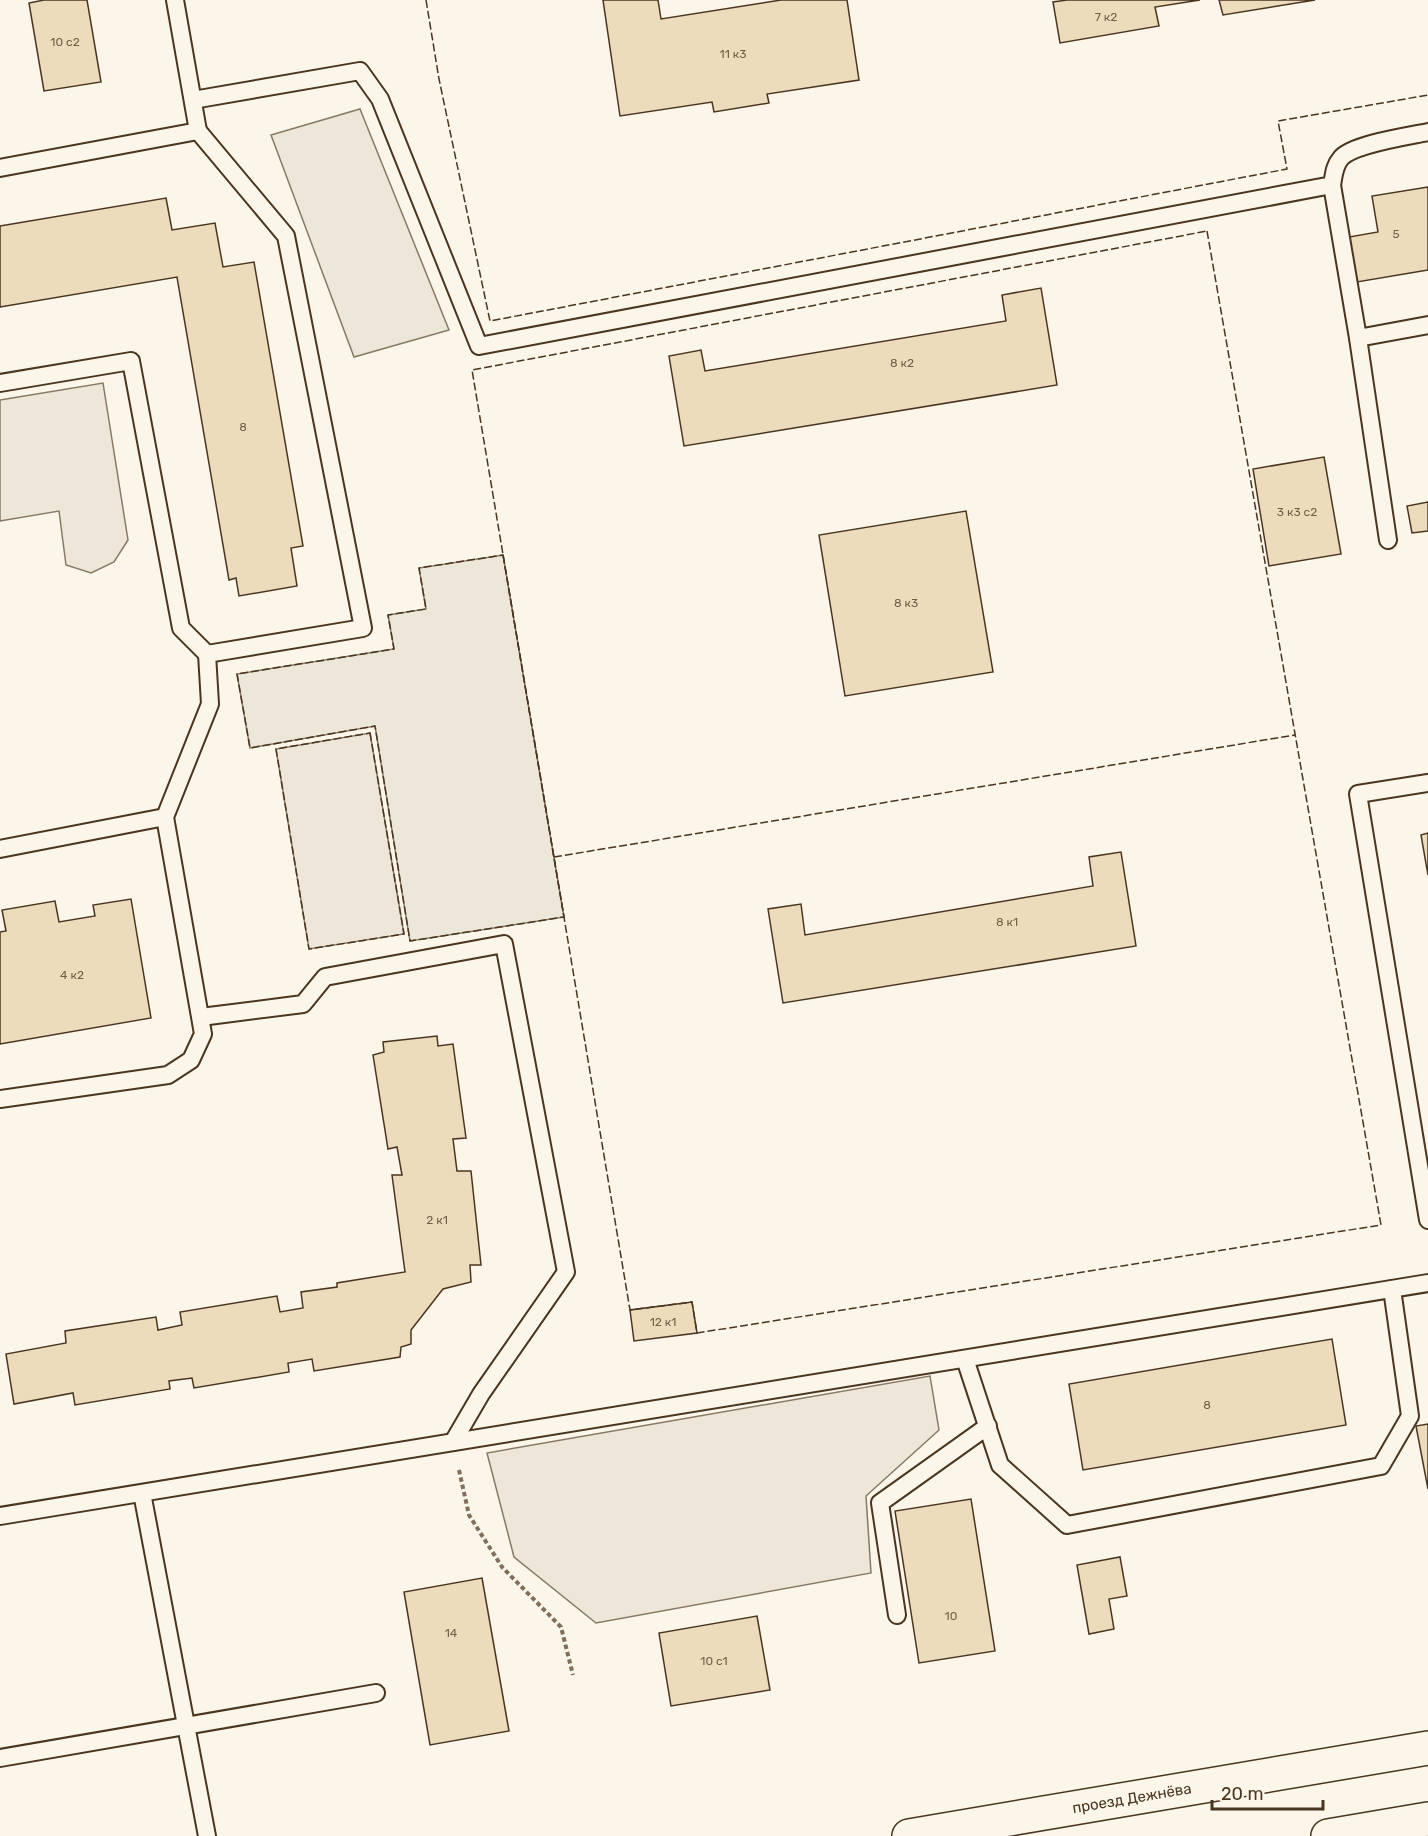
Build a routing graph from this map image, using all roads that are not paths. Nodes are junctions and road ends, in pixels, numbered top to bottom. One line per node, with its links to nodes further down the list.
1 (175, 0): 2 (lane)
2 (193, 99): 3 (lane); 6 (lane)
3 (198, 131): 5 (lane); 11 (lane)
4 (1428, 132): 6 (lane)
5 (0, 168)
6 (1332, 185): 8 (lane)
7 (1428, 325): 8 (lane)
8 (1358, 338): 10 (lane)
9 (0, 383): 11 (lane)
10 (1388, 540)
11 (207, 654): 13 (lane)
12 (1428, 783): 17 (lane)
13 (165, 817): 14 (lane); 15 (lane)
14 (0, 849)
15 (201, 1017): 16 (lane); 22 (lane)
16 (0, 1099)
17 (1428, 1220)
18 (1428, 1283): 19 (lane)
19 (1392, 1289): 20 (lane); 21 (lane)
20 (965, 1359): 21 (lane); 22 (lane)
21 (988, 1426): 25 (lane)
22 (453, 1442): 23 (lane)
23 (142, 1493): 24 (lane); 27 (lane)
24 (0, 1516)
25 (897, 1615)
26 (376, 1693): 27 (lane)
27 (186, 1726): 29 (lane); 31 (lane)
28 (1428, 1748): 32 (main road, проезд Дежнёва)
29 (0, 1758)
30 (1428, 1820): 33 (main road)
31 (207, 1836)
32 (909, 1836)
33 (1328, 1836)

